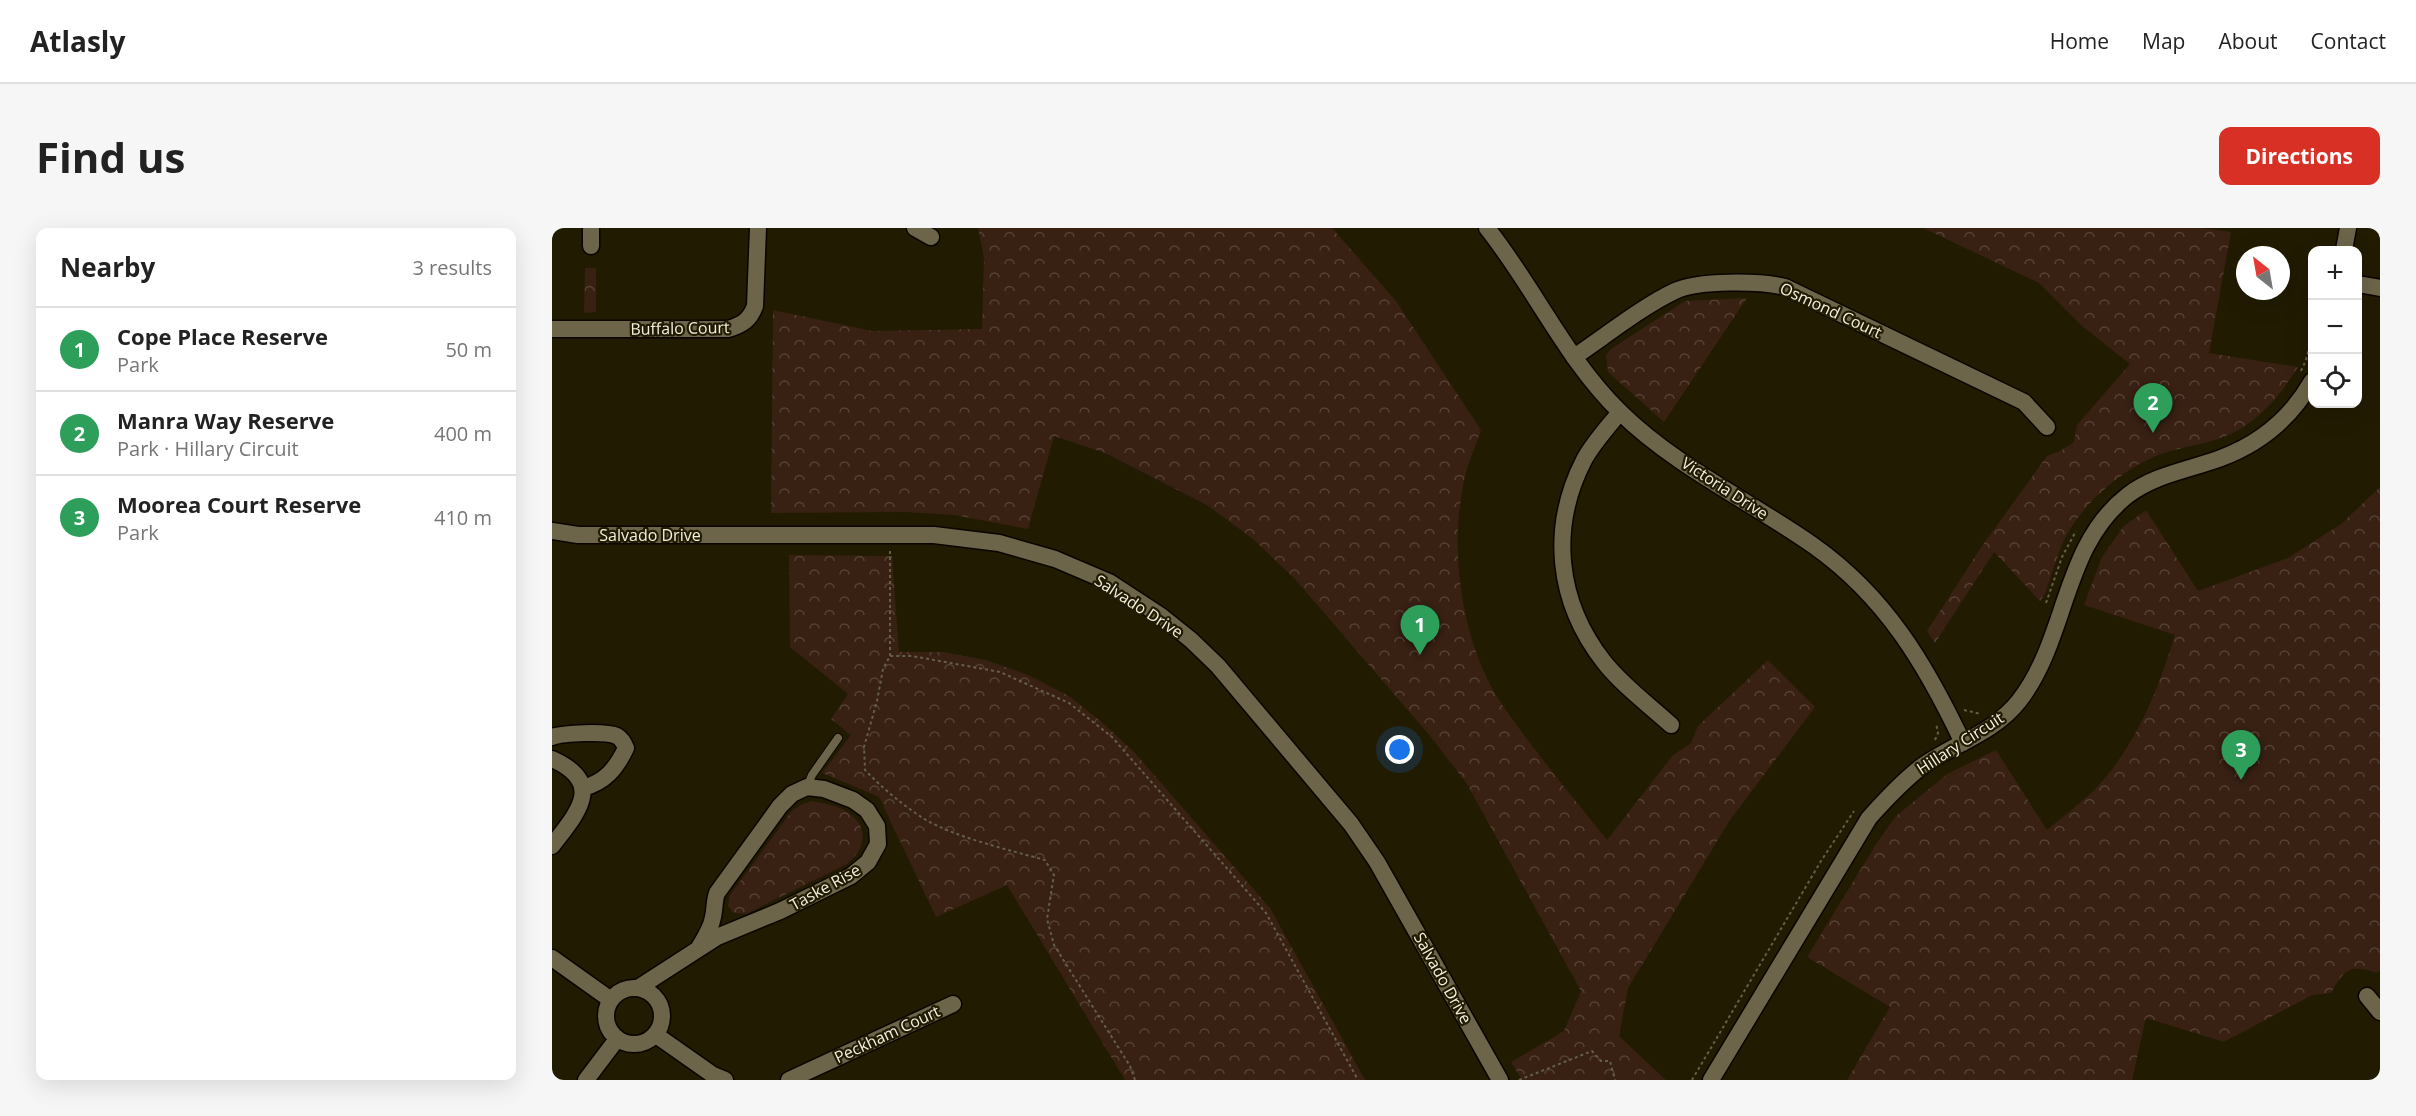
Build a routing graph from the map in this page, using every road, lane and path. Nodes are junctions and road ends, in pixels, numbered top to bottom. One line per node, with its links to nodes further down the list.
1 (591, 228): 7 (street)
2 (758, 228): 11 (street, Buffalo Court)
3 (915, 228): 6 (street)
4 (1487, 228): 13 (street, Victoria Drive)
5 (2348, 228): 8 (street)
6 (931, 237)
7 (591, 246)
8 (2345, 246)
9 (2362, 285): 10 (street)
10 (2380, 288)
11 (552, 329)
12 (2308, 353): 14 (path)
13 (1574, 357): 15 (street, Victoria Drive); 16 (street, Osmond Court)
14 (2305, 379): 27 (street, Hillary Circuit)
15 (1620, 412): 24 (street); 27 (street, Victoria Drive)
16 (2047, 427)
17 (2079, 527): 20 (path)
18 (552, 531): 19 (street, Salvado Drive)
19 (890, 535): 21 (path); 50 (street, Salvado Drive)
20 (2046, 604)
21 (890, 656): 48 (path); 49 (path)
22 (1961, 711): 23 (path)
23 (1986, 712)
24 (1671, 725)
25 (552, 737): 30 (street)
26 (838, 738): 29 (lane, Taske Rise)
27 (1963, 743): 53 (street, Hillary Circuit)
28 (552, 759): 30 (street)
29 (807, 787): 32 (street, Taske Rise); 33 (street, Taske Rise)
30 (583, 788): 31 (street)
31 (552, 846)
32 (714, 916): 33 (street); 34 (street, Taske Rise)
33 (735, 930): 34 (street, Taske Rise)
34 (698, 949): 36 (street, Taske Rise)
35 (552, 958): 39 (street)
36 (670, 968): 37 (street, Taske Rise); 40 (street)
37 (638, 988): 39 (street); 40 (street)
38 (2367, 996): 42 (street)
39 (611, 1000): 44 (street)
40 (660, 1002): 43 (street)
41 (953, 1004): 47 (street, Peckham Court)
42 (2380, 1012)
43 (656, 1035): 44 (street); 46 (street)
44 (617, 1039): 45 (street)
45 (586, 1080)
46 (725, 1080)
47 (789, 1080)
48 (1135, 1080)
49 (1358, 1080)
50 (1500, 1080)
51 (1519, 1080): 52 (path)
52 (1615, 1080)
53 (1711, 1080)

